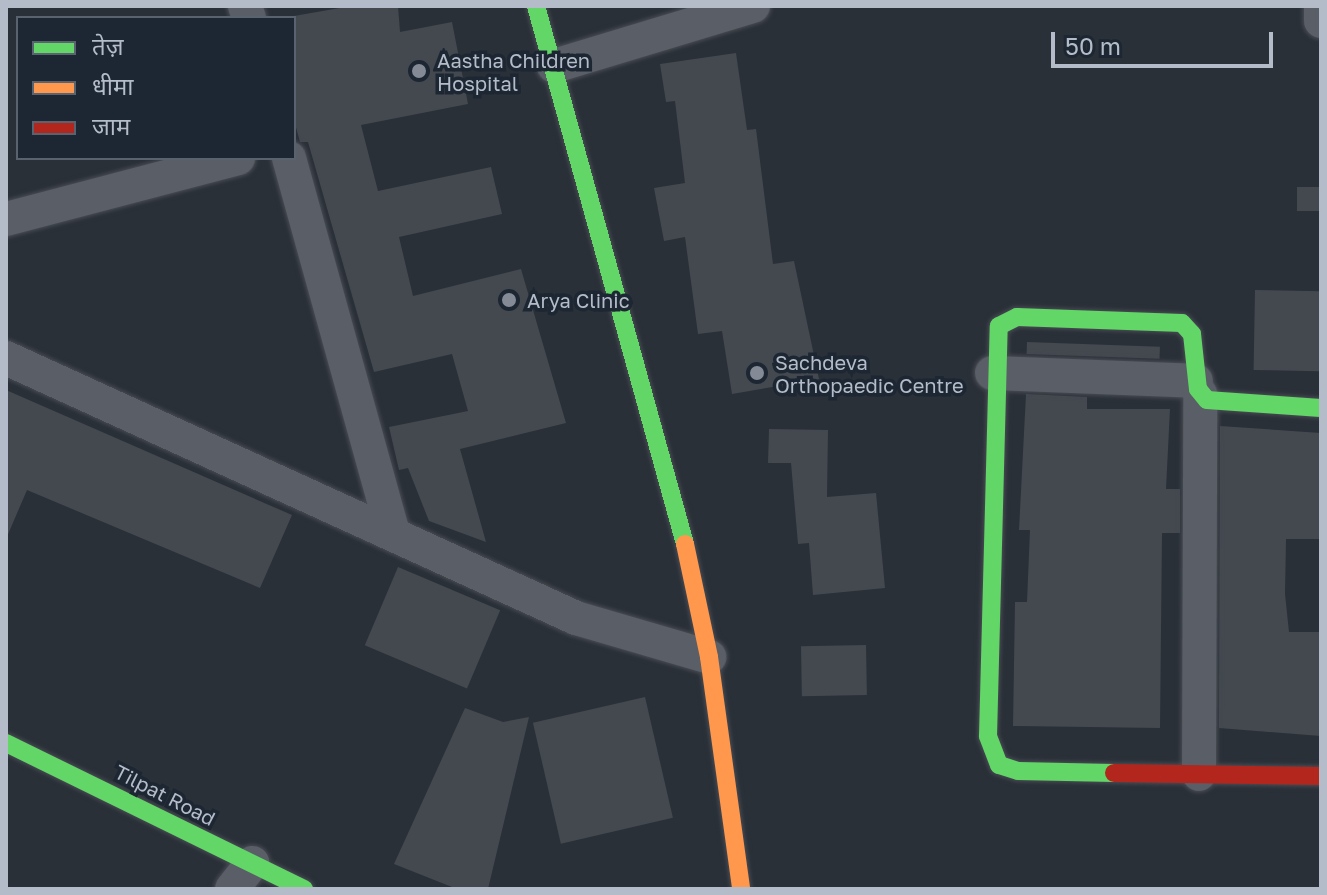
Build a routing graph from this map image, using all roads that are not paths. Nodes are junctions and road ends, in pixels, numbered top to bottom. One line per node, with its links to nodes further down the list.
1 (536, 6): 5 (street)
2 (753, 6): 5 (street)
3 (1321, 6): 4 (street)
4 (1321, 21)
5 (554, 66): 14 (street)
6 (230, 160): 8 (street)
7 (290, 160): 13 (street)
8 (6, 219)
9 (6, 358): 13 (street)
10 (992, 373): 11 (street); 11 (street); 16 (street)
11 (1198, 388): 12 (street); 16 (street)
12 (1321, 408)
13 (393, 534): 14 (street)
14 (709, 657): 20 (street)
15 (6, 743): 18 (street, Tilpat Road)
16 (1199, 774): 17 (street)
17 (1321, 776)
18 (242, 876): 19 (street, Tilpat Road)
19 (304, 889)
20 (741, 889)

